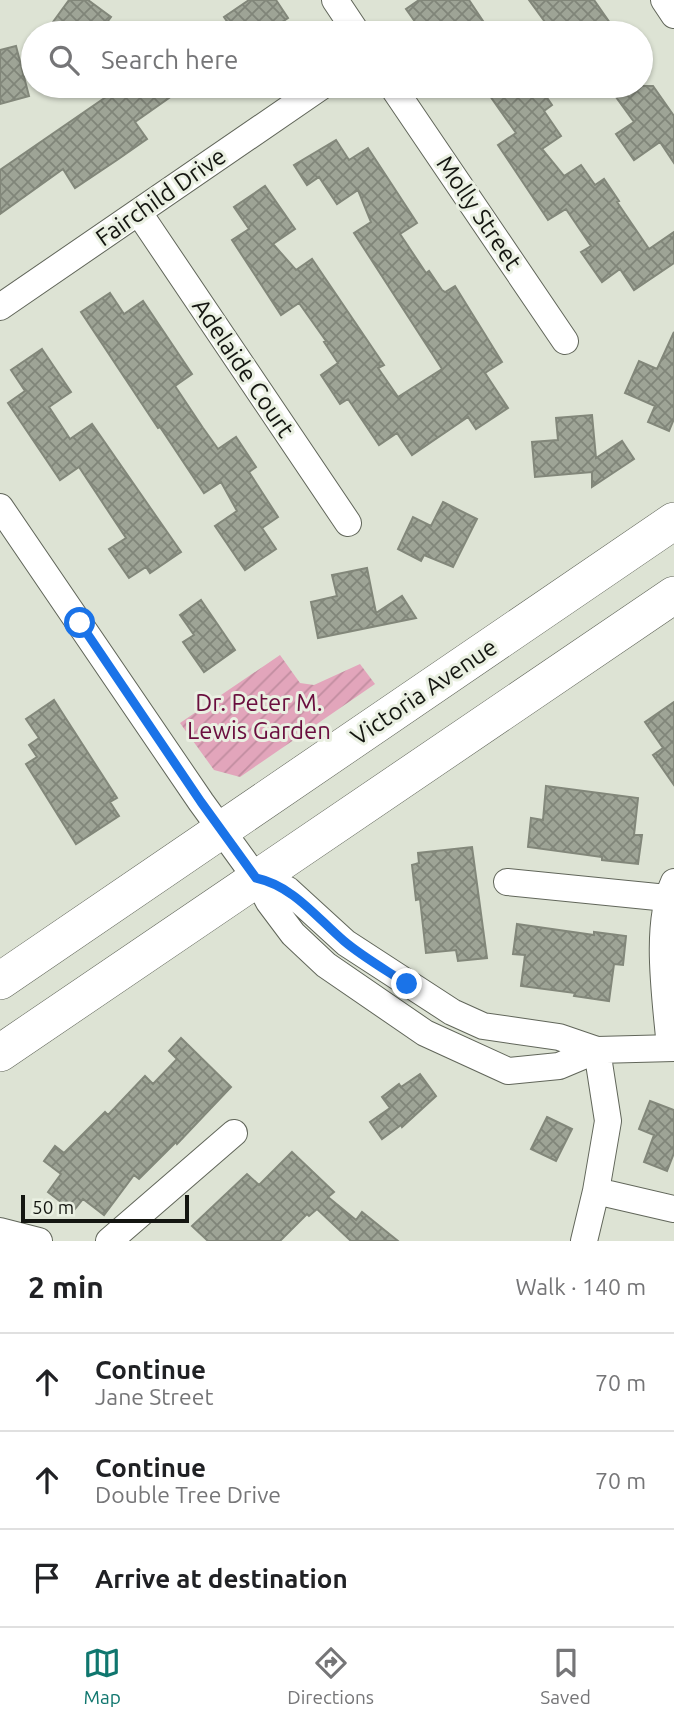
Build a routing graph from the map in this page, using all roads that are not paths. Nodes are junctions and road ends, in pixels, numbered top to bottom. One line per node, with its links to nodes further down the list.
1 (335, 0): 4 (street)
2 (664, 0): 3 (street)
3 (674, 15)
4 (349, 21)
5 (305, 98): 7 (street, Fairchild Drive)
6 (401, 98): 9 (street, Molly Street)
7 (139, 213): 8 (street, Fairchild Drive); 12 (street, Adelaide Court)
8 (0, 307)
9 (565, 341)
10 (0, 507): 14 (street)
11 (674, 522): 14 (main road, Victoria Avenue)
12 (348, 523)
13 (674, 595): 15 (main road)
14 (221, 830): 15 (street); 18 (main road, Victoria Avenue)
15 (256, 878): 20 (street); 20 (street); 21 (main road)
16 (507, 882): 17 (street)
17 (671, 890): 19 (street)
18 (0, 981)
19 (672, 1048): 20 (street)
20 (597, 1050): 23 (street)
21 (0, 1053)
22 (234, 1133): 27 (street)
23 (596, 1191): 24 (street); 28 (street)
24 (674, 1209)
25 (0, 1231): 26 (street)
26 (39, 1241)
27 (109, 1241)
28 (584, 1241)

